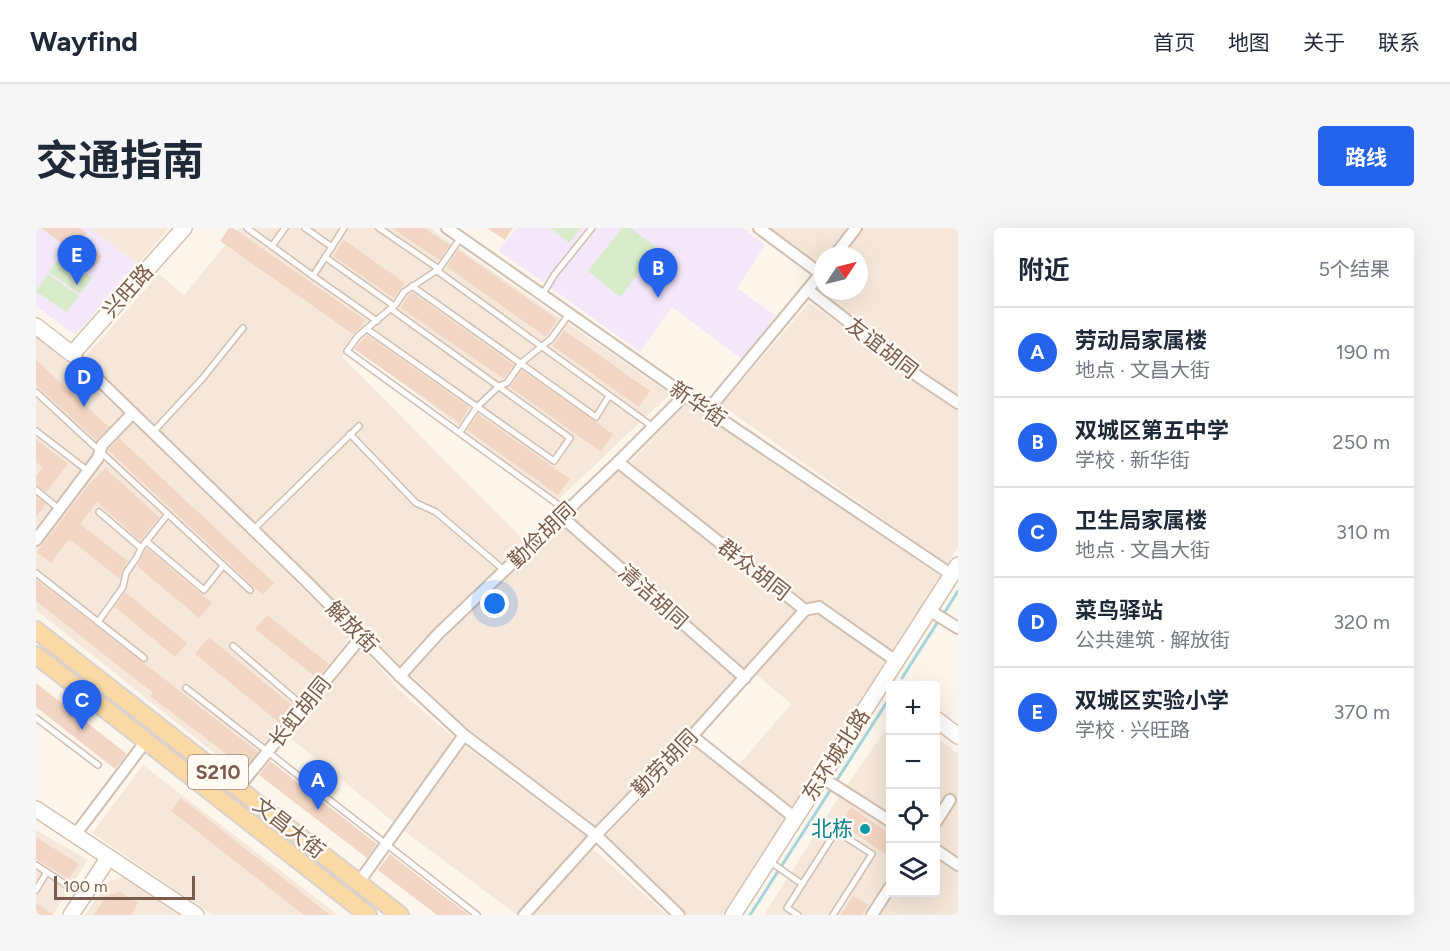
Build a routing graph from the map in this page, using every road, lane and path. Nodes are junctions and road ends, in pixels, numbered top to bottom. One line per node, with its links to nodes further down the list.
1 (184, 228): 30 (main road, 兴旺路)
2 (247, 228): 12 (lane)
3 (285, 228): 12 (lane)
4 (305, 228): 14 (lane)
5 (344, 228): 14 (lane)
6 (379, 228): 17 (lane)
7 (447, 228): 11 (street, 新华街)
8 (592, 228): 22 (lane)
9 (759, 228): 16 (street)
10 (856, 228): 13 (street)
11 (461, 237): 17 (lane); 22 (street, 新华街)
12 (272, 246): 18 (lane)
13 (842, 246)
14 (332, 247): 15 (lane)
15 (326, 257): 18 (lane); 23 (lane)
16 (814, 266)
17 (437, 270): 20 (lane); 29 (lane)
18 (313, 276): 25 (lane)
19 (814, 282): 21 (street)
20 (412, 286): 23 (lane); 31 (lane)
21 (808, 290): 36 (street, 友谊胡同); 38 (street)
22 (542, 295): 24 (street, 新华街)
23 (392, 307): 25 (lane); 32 (lane)
24 (569, 314): 29 (lane); 34 (street, 新华街)
25 (376, 321): 28 (lane)
26 (36, 326): 30 (main road, 解放街)
27 (243, 328): 43 (lane)
28 (367, 329): 37 (lane); 44 (lane)
29 (541, 345): 31 (lane); 35 (lane)
30 (72, 354): 39 (street, 解放街)
31 (521, 363): 32 (lane); 35 (lane)
32 (500, 386): 37 (lane); 37 (lane)
33 (36, 392): 46 (lane)
34 (685, 395): 38 (street, 新华街); 41 (street, 勤俭胡同)
35 (609, 396): 41 (lane)
36 (958, 403)
37 (477, 407): 44 (lane)
38 (708, 410): 59 (street, 新华街)
39 (133, 413): 43 (street, 解放街); 46 (street)
40 (359, 426): 45 (lane)
41 (653, 427): 47 (street, 勤俭胡同)
42 (36, 431): 48 (lane)
43 (153, 432): 54 (street, 解放街)
44 (460, 432): 52 (lane)
45 (350, 434): 54 (lane); 60 (lane)
46 (100, 451): 48 (street); 53 (lane)
47 (618, 462): 52 (street, 勤俭胡同); 63 (street, 群众胡同)
48 (88, 471): 50 (street)
49 (36, 490): 50 (lane)
50 (59, 509): 55 (street)
51 (99, 512): 57 (lane)
52 (564, 513): 60 (street, 勤俭胡同); 73 (street, 清洁胡同)
53 (168, 514): 56 (lane); 58 (lane)
54 (253, 530): 67 (street, 解放街)
55 (37, 535)
56 (146, 541): 57 (lane); 58 (lane)
57 (141, 548): 65 (lane)
58 (223, 566): 62 (lane)
59 (955, 570): 64 (main road, 东环城北路)
60 (505, 571): 72 (street, 勤俭胡同)
61 (36, 573): 65 (lane)
62 (250, 590)
63 (805, 610): 71 (street, 群众胡同); 73 (street, 勤劳胡同)
64 (947, 619): 71 (main road, 东环城北路)
65 (98, 621): 70 (lane)
66 (36, 630): 87 (main road, 文昌大街 / S210)
67 (362, 636): 72 (street, 解放街); 77 (street, 长虹胡同)
68 (233, 646): 77 (lane)
69 (36, 654): 83 (main road, 文昌大街)
70 (144, 657)
71 (896, 661): 74 (main road, 东环城北路)
72 (400, 676): 80 (street, 解放街)
73 (745, 678): 81 (street, 勤劳胡同)
74 (889, 681)
75 (886, 687): 86 (main road, 东环城北路)
76 (186, 688): 84 (lane)
77 (304, 706): 84 (street, 长虹胡同)
78 (36, 718): 85 (lane)
79 (940, 722): 82 (main road)
80 (464, 735): 93 (street, 解放街); 95 (street)
81 (692, 736): 91 (street); 93 (street, 勤劳胡同)
82 (958, 736)
83 (146, 741): 94 (street); 109 (main road, 文昌大街)
84 (267, 752): 87 (street, 长虹胡同); 95 (lane)
85 (98, 765)
86 (830, 782): 91 (main road, 东环城北路); 92 (street)
87 (238, 788): 102 (main road, 文昌大街 / S210)
88 (950, 800): 90 (street)
89 (36, 809): 94 (main road)
90 (940, 816)
91 (795, 818): 98 (main road, 东环城北路)
92 (886, 818)
93 (596, 835): 112 (street, 勤劳胡同); 113 (street, 解放街)
94 (75, 836): 97 (main road)
95 (385, 845): 102 (street); 111 (lane)
96 (940, 853): 100 (street)
97 (109, 857): 106 (main road); 108 (main road)
98 (772, 864): 103 (lane); 114 (main road, 东环城北路)
99 (36, 865): 101 (lane)
100 (958, 865)
101 (47, 872): 104 (lane); 106 (lane)
102 (359, 882): 110 (main road, 文昌大街 / S210)
103 (802, 884): 115 (lane); 116 (lane)
104 (36, 890)
105 (886, 894): 117 (street)
106 (83, 896): 107 (main road)
107 (71, 915)
108 (196, 915)
109 (368, 915)
110 (400, 915)
111 (477, 915)
112 (524, 915)
113 (679, 915)
114 (733, 915)
115 (798, 915)
116 (833, 915)
117 (872, 915)

